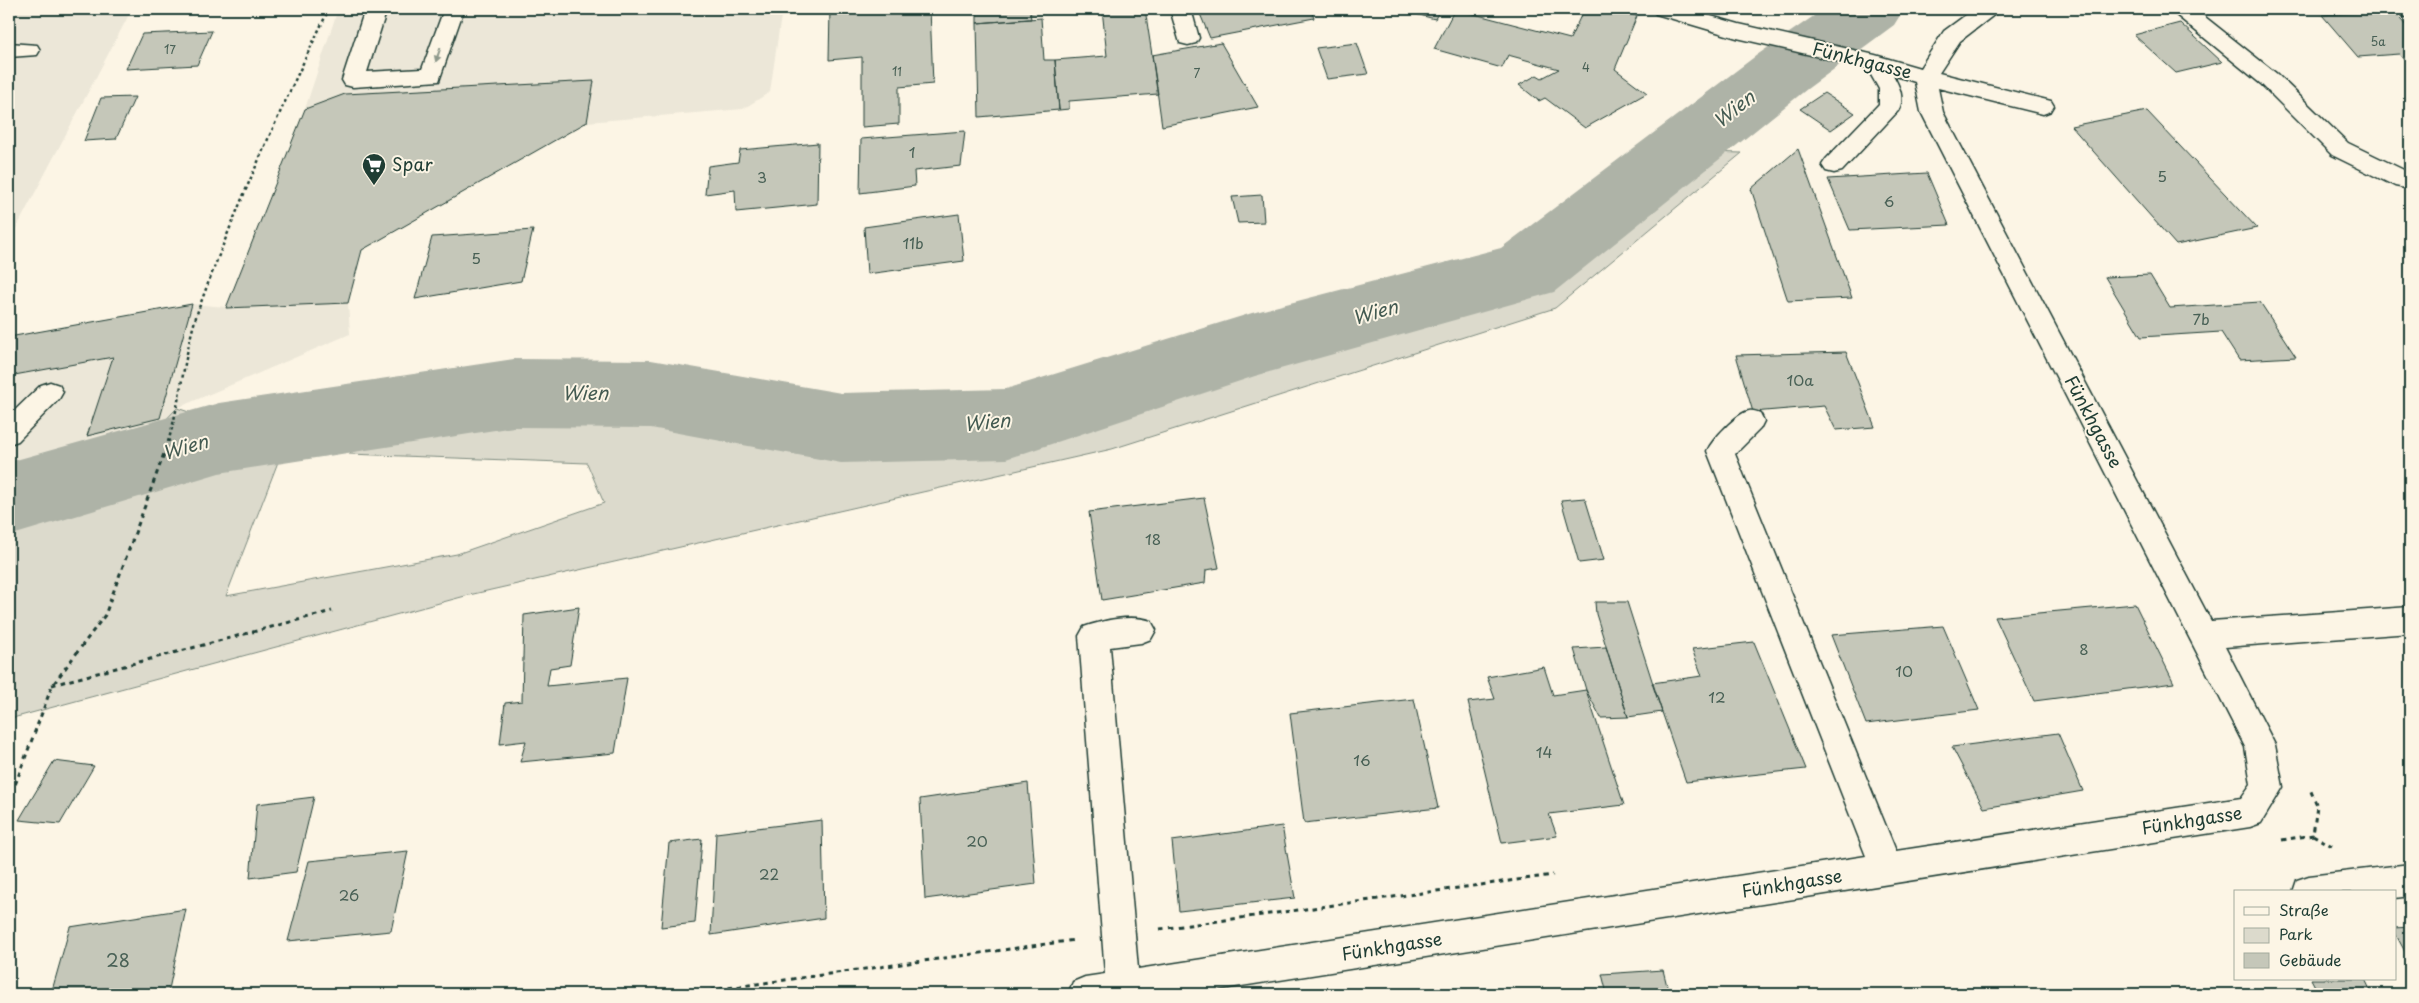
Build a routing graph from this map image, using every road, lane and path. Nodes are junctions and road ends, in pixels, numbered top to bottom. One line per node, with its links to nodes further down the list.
1 (328, 9): 23 (path)
2 (376, 9): 3 (street, one-way to 2)
3 (454, 9)
4 (1181, 9): 10 (street)
5 (1663, 9): 11 (street, Fünkhgasse)
6 (1988, 9): 12 (street)
7 (2182, 9): 15 (street)
8 (2407, 9): 9 (street)
9 (2410, 11)
10 (1188, 38)
11 (1875, 62): 12 (street, Fünkhgasse); 14 (street)
12 (1925, 77): 13 (street); 22 (street, Fünkhgasse)
13 (2043, 106)
14 (1834, 165)
15 (2410, 181)
16 (50, 392): 18 (street)
17 (1751, 421): 25 (street)
18 (9, 434)
19 (332, 611): 23 (path)
20 (2410, 620): 22 (street)
21 (1141, 630): 29 (street)
22 (2204, 635): 25 (street, Fünkhgasse)
23 (52, 686): 24 (path)
24 (9, 801)
25 (1887, 869): 30 (street, Fünkhgasse)
26 (1560, 874): 29 (path)
27 (2410, 880): 28 (street)
28 (2326, 890)
29 (1119, 934): 30 (street); 31 (path)
30 (1123, 989): 32 (street, Fünkhgasse)
31 (684, 994)
32 (1085, 994)

